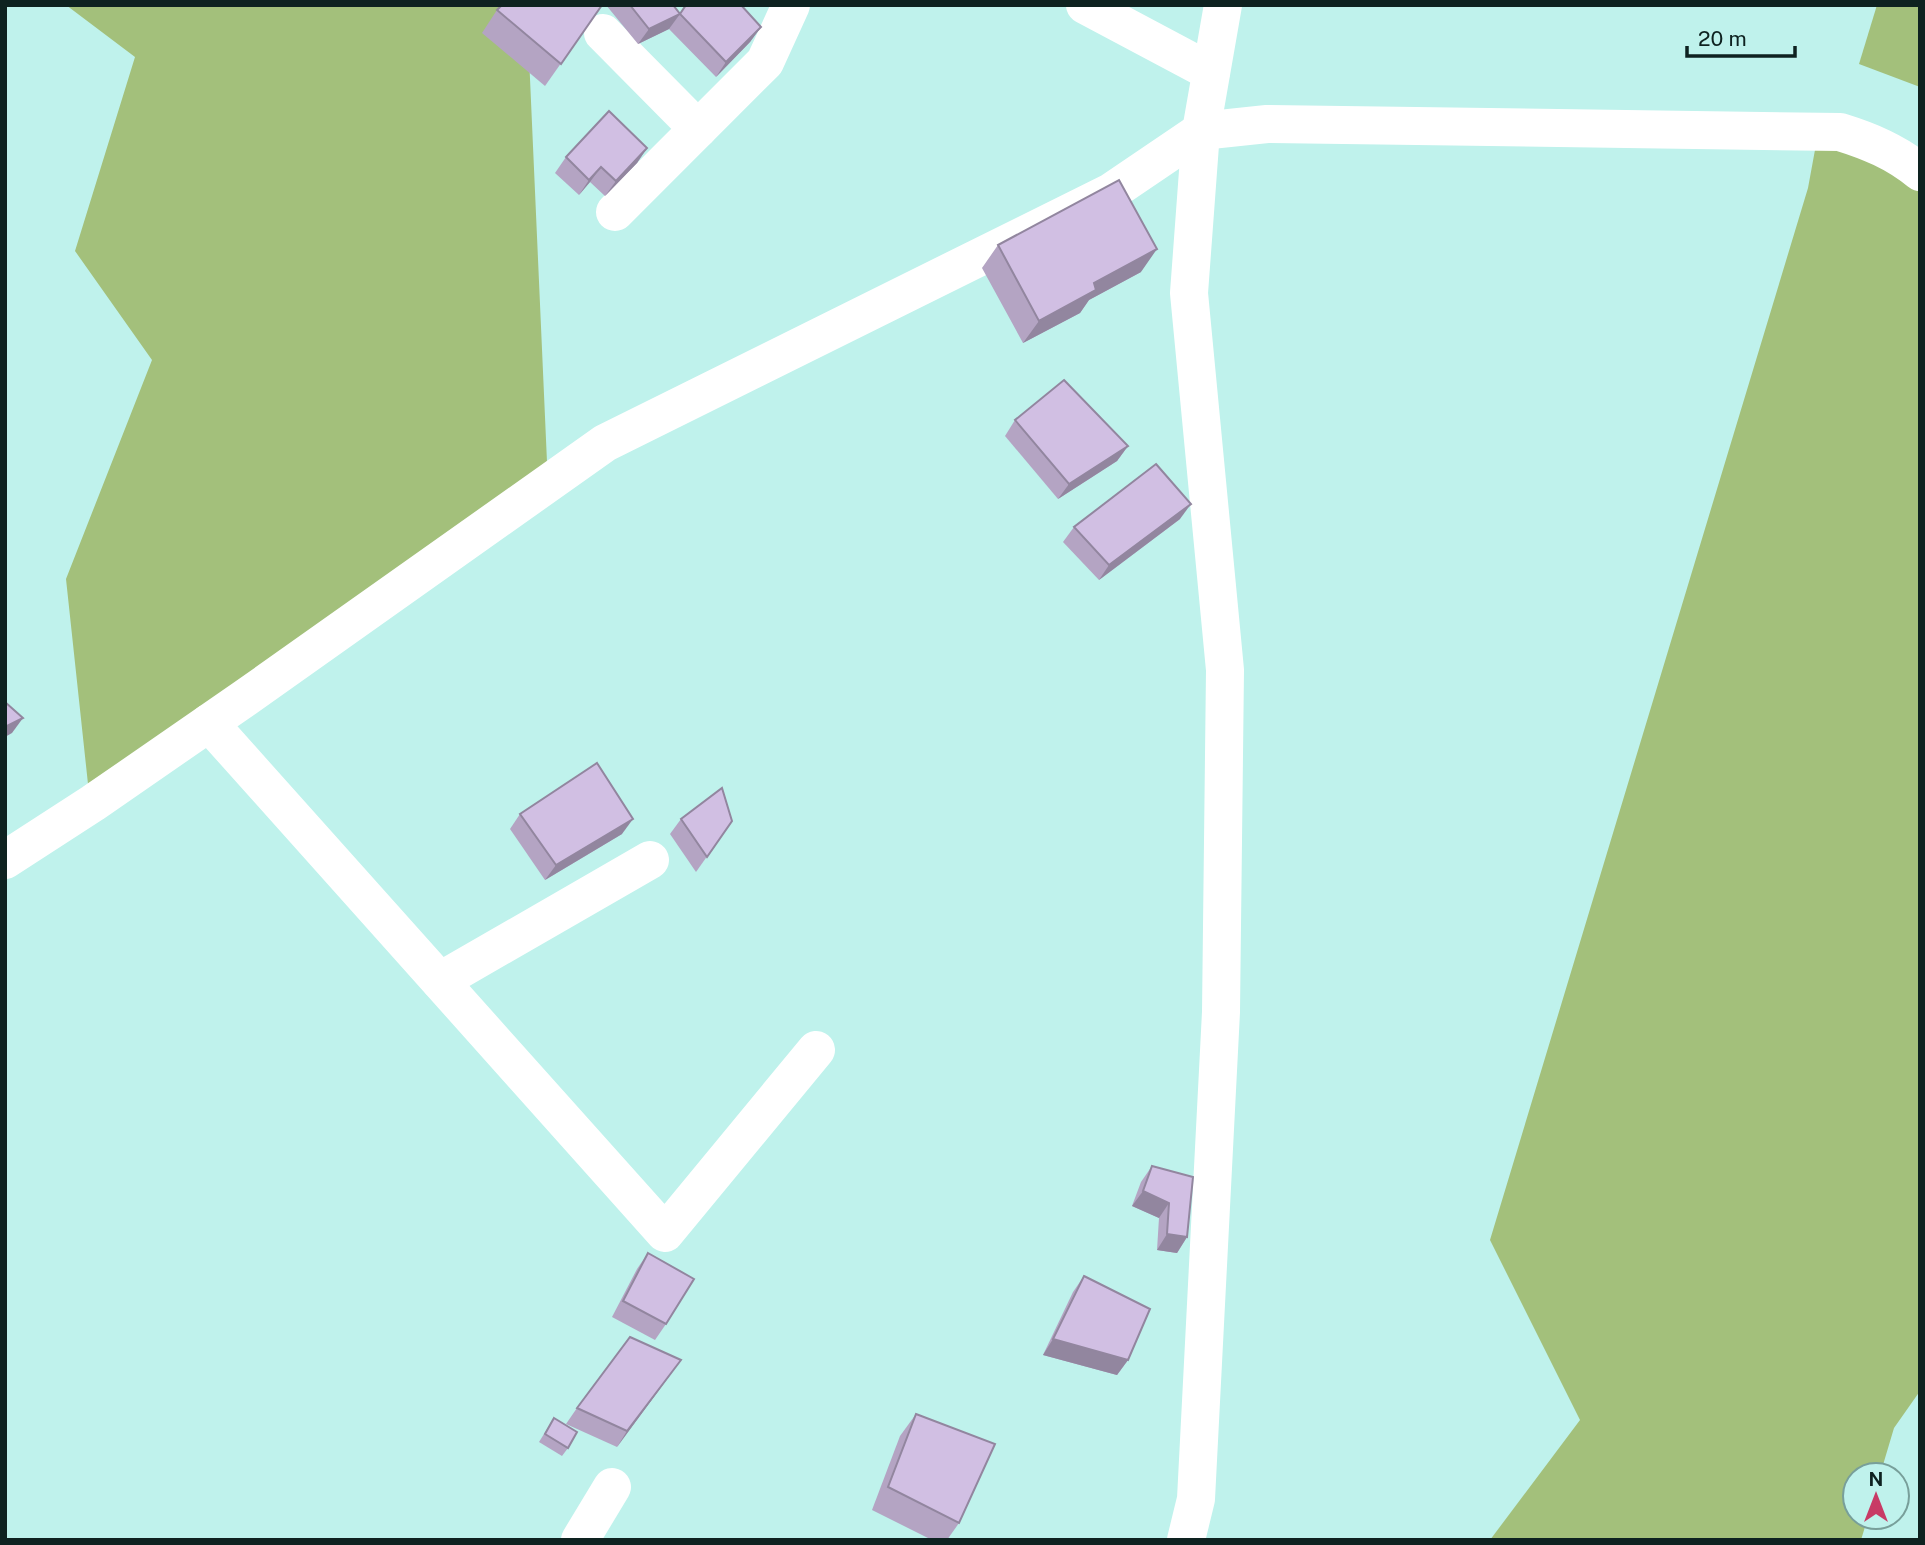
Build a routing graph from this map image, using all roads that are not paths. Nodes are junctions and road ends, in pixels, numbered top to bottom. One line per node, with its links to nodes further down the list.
1 (790, 5): 6 (street)
2 (1086, 5): 5 (street)
3 (1223, 5): 5 (street)
4 (603, 33): 6 (street)
5 (1211, 72): 7 (street)
6 (698, 129): 9 (street)
7 (1201, 131): 8 (street); 10 (street); 17 (street)
8 (1920, 172)
9 (615, 212)
10 (209, 723): 11 (street); 13 (street)
11 (5, 860)
12 (650, 860): 13 (street)
13 (440, 982): 14 (street)
14 (816, 1050)
15 (612, 1487): 16 (street)
16 (580, 1540)
17 (1186, 1540)

